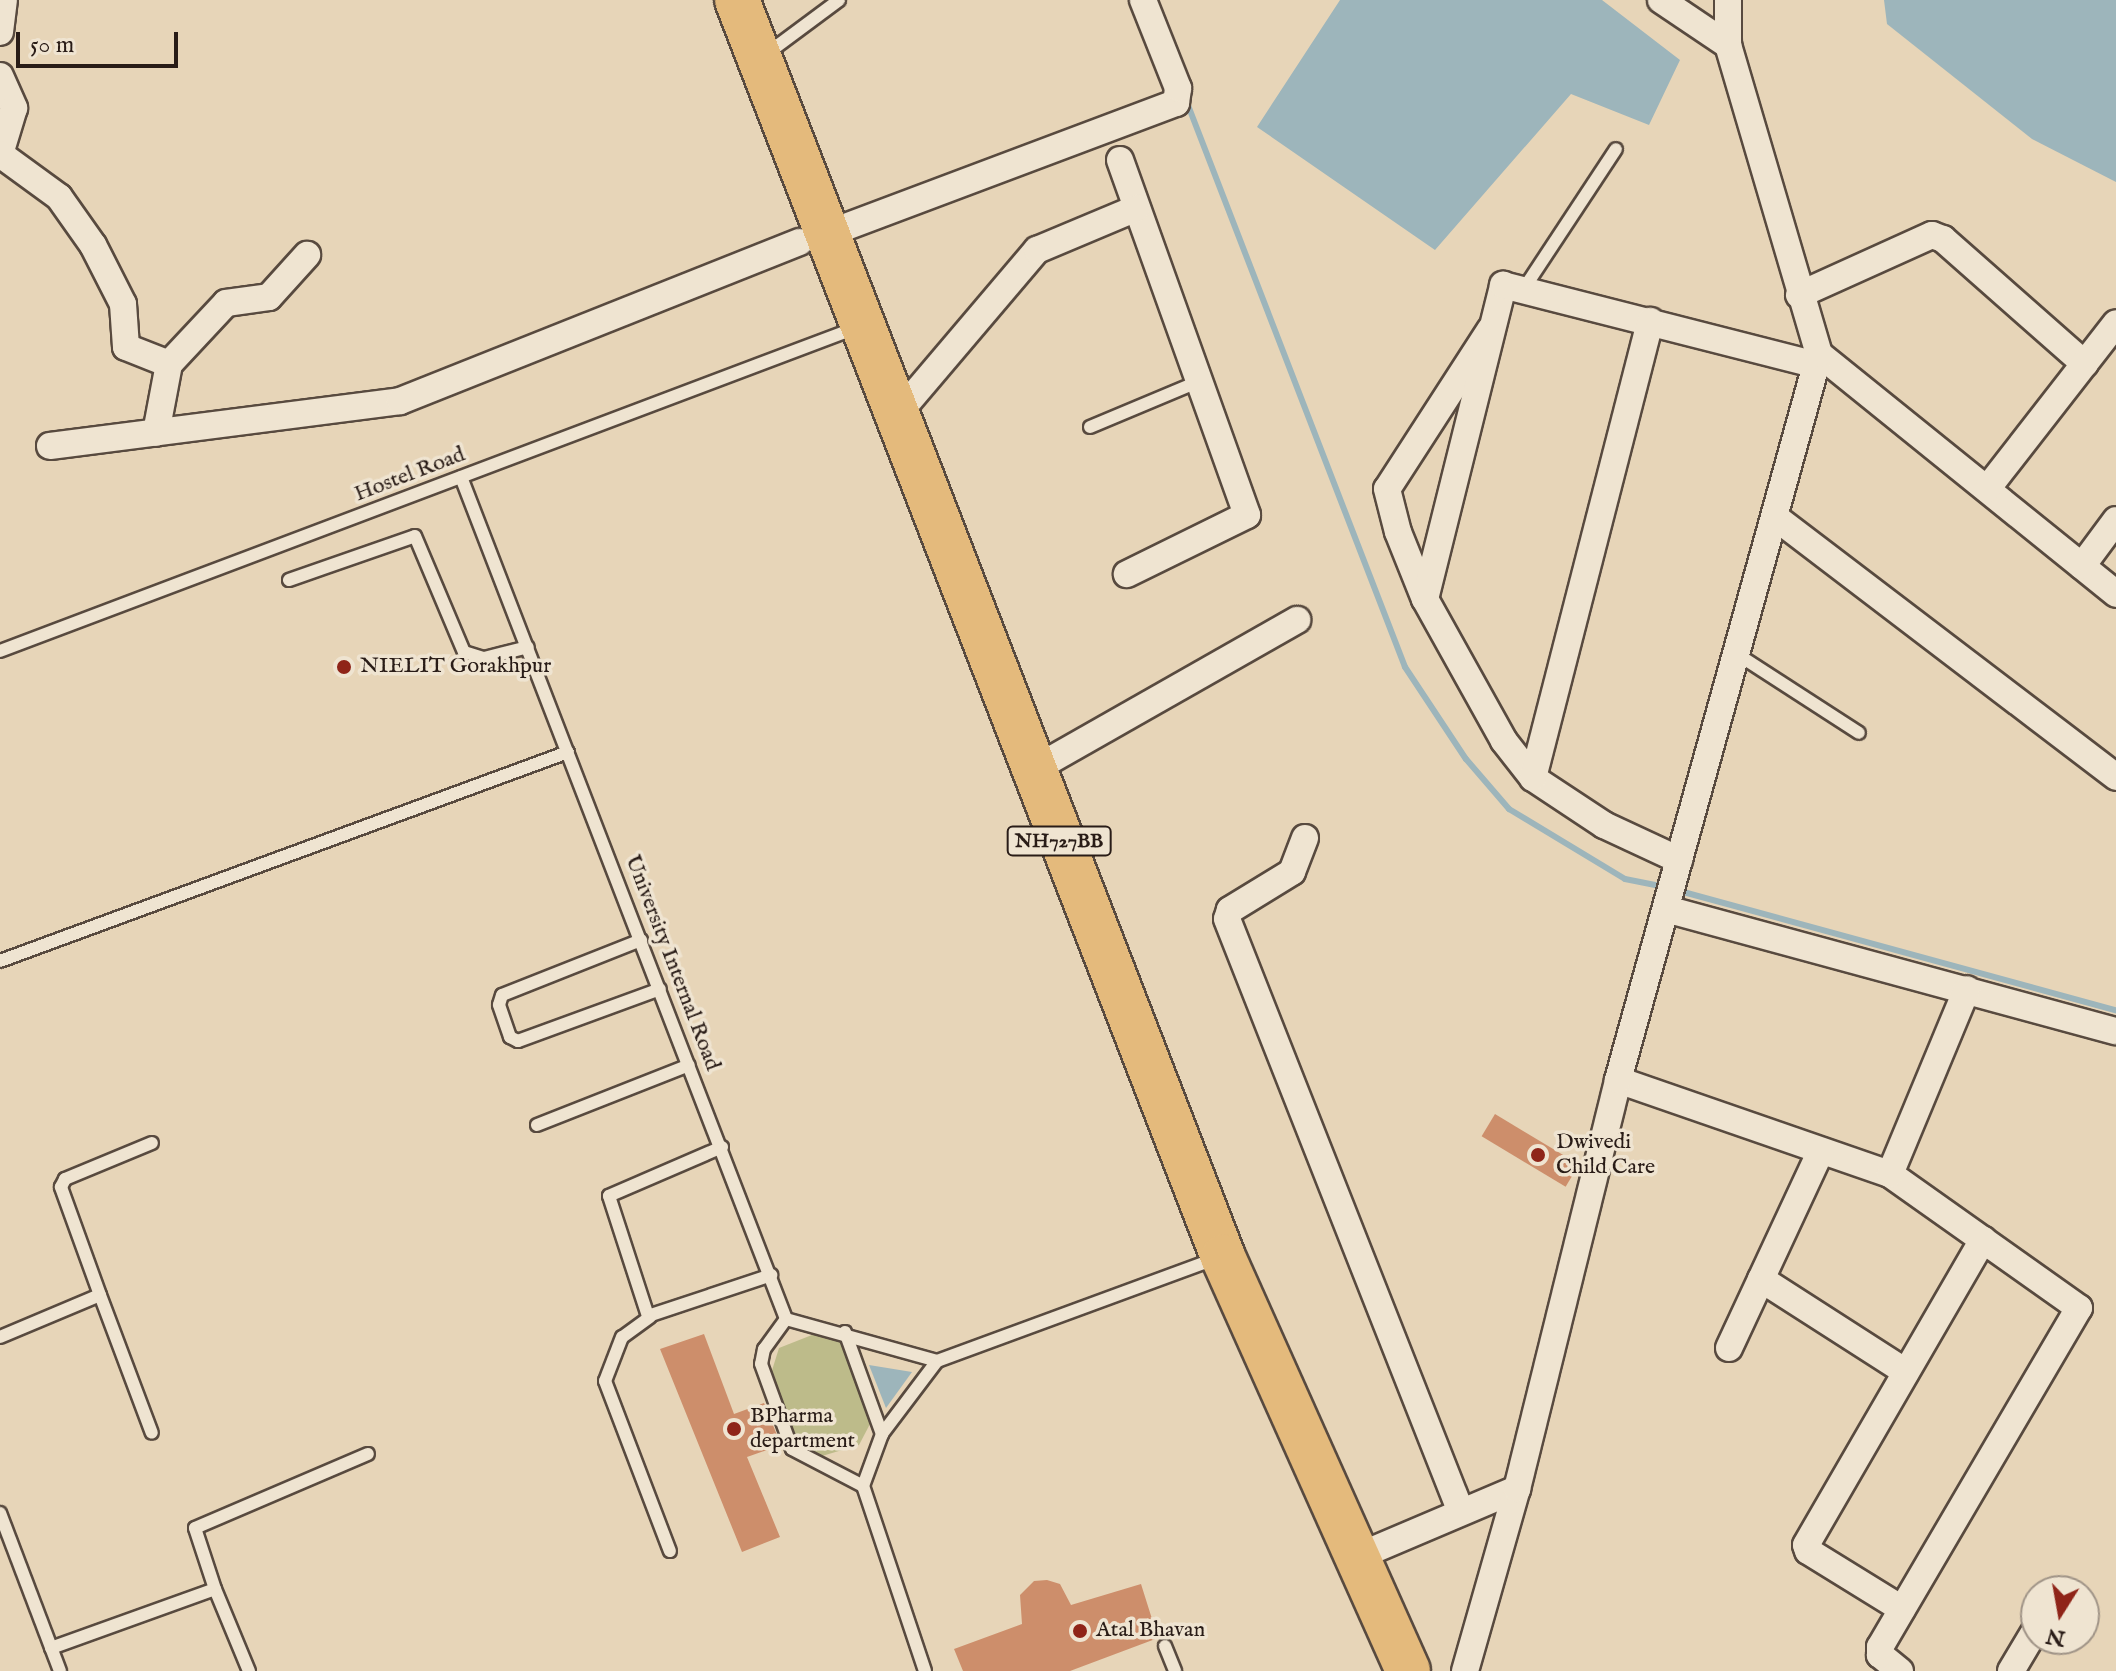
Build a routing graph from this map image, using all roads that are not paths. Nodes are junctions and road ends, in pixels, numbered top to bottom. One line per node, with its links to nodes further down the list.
1 (4, 0): 8 (street)
2 (705, 0): 15 (highway, NH727BB)
3 (737, 0): 10 (highway, NH727BB)
4 (839, 0): 10 (lane)
5 (1143, 0): 15 (street)
6 (1661, 0): 9 (street)
7 (1728, 0): 9 (street)
8 (0, 32)
9 (1728, 45): 18 (street)
10 (760, 60): 15 (highway, NH727BB)
11 (0, 76): 24 (street)
12 (1616, 149): 17 (lane)
13 (1120, 160): 14 (street)
14 (1137, 208): 26 (street); 27 (street)
15 (813, 238): 22 (highway, NH727BB); 29 (street)
16 (307, 255): 24 (street)
17 (1525, 287): 19 (street); 21 (street)
18 (1799, 295): 23 (street); 25 (street)
19 (1650, 321): 23 (street); 48 (street)
20 (2116, 323): 25 (street)
21 (1490, 330): 39 (street); 39 (street)
22 (848, 331): 27 (highway, NH727BB); 31 (lane, Hostel Road); 64 (highway, NH727BB)
23 (1818, 359): 32 (street); 33 (street)
24 (169, 364): 29 (street)
25 (2085, 364): 32 (street)
26 (1200, 381): 28 (lane); 36 (street)
27 (896, 416): 46 (highway, NH727BB)
28 (1090, 427)
29 (156, 433): 30 (street)
30 (50, 446)
31 (461, 477): 41 (lane, University Internal Road); 42 (lane, Hostel Road)
32 (1987, 489): 35 (street)
33 (1775, 517): 43 (street); 47 (street)
34 (2116, 520): 35 (street)
35 (2082, 566): 38 (street)
36 (1127, 574)
37 (289, 580): 41 (lane)
38 (2116, 594)
39 (1425, 599): 48 (street)
40 (1297, 620): 46 (street)
41 (528, 647): 45 (lane, University Internal Road)
42 (0, 651)
43 (1737, 654): 44 (lane); 50 (street)
44 (1859, 733)
45 (568, 752): 51 (lane, University Internal Road); 52 (lane)
46 (1033, 770): 64 (highway, NH727BB)
47 (2116, 777)
48 (1533, 778): 50 (street)
49 (1305, 838): 80 (street)
50 (1672, 888): 54 (street); 57 (street)
51 (641, 940): 53 (lane, University Internal Road); 53 (lane)
52 (0, 961)
53 (660, 989): 56 (lane, University Internal Road)
54 (1967, 989): 55 (street); 62 (street)
55 (2116, 1031)
56 (689, 1065): 58 (lane); 60 (lane, University Internal Road)
57 (1618, 1080): 61 (street); 79 (street)
58 (537, 1125)
59 (152, 1143): 67 (lane)
60 (722, 1147): 65 (lane, University Internal Road); 68 (lane)
61 (1821, 1151): 62 (street); 66 (street)
62 (1890, 1174): 63 (street)
63 (1983, 1240): 74 (street); 85 (street)
64 (1209, 1262): 73 (lane); 83 (highway, NH727BB); 92 (highway, NH727BB)
65 (771, 1275): 68 (lane); 69 (lane, University Internal Road)
66 (1761, 1279): 72 (street); 74 (street)
67 (100, 1295): 71 (lane); 75 (lane)
68 (650, 1317): 82 (lane)
69 (786, 1319): 70 (lane); 78 (lane)
70 (845, 1332): 73 (lane); 76 (lane)
71 (0, 1337)
72 (1729, 1348)
73 (937, 1361): 76 (lane)
74 (1906, 1372): 85 (street)
75 (152, 1433)
76 (882, 1434): 78 (lane)
77 (368, 1454): 84 (lane)
78 (863, 1486): 90 (lane)
79 (1517, 1489): 80 (street); 94 (street)
80 (1461, 1512): 83 (street)
81 (0, 1513): 87 (lane)
82 (670, 1551)
83 (1359, 1556): 93 (highway, NH727BB)
84 (215, 1589): 87 (lane); 89 (lane)
85 (1902, 1609): 95 (street)
86 (1165, 1646): 91 (lane)
87 (51, 1648): 88 (lane)
88 (60, 1671)
89 (249, 1671)
90 (925, 1671)
91 (1175, 1671)
92 (1376, 1671)
93 (1408, 1671)
94 (1465, 1671)
95 (1900, 1671)

